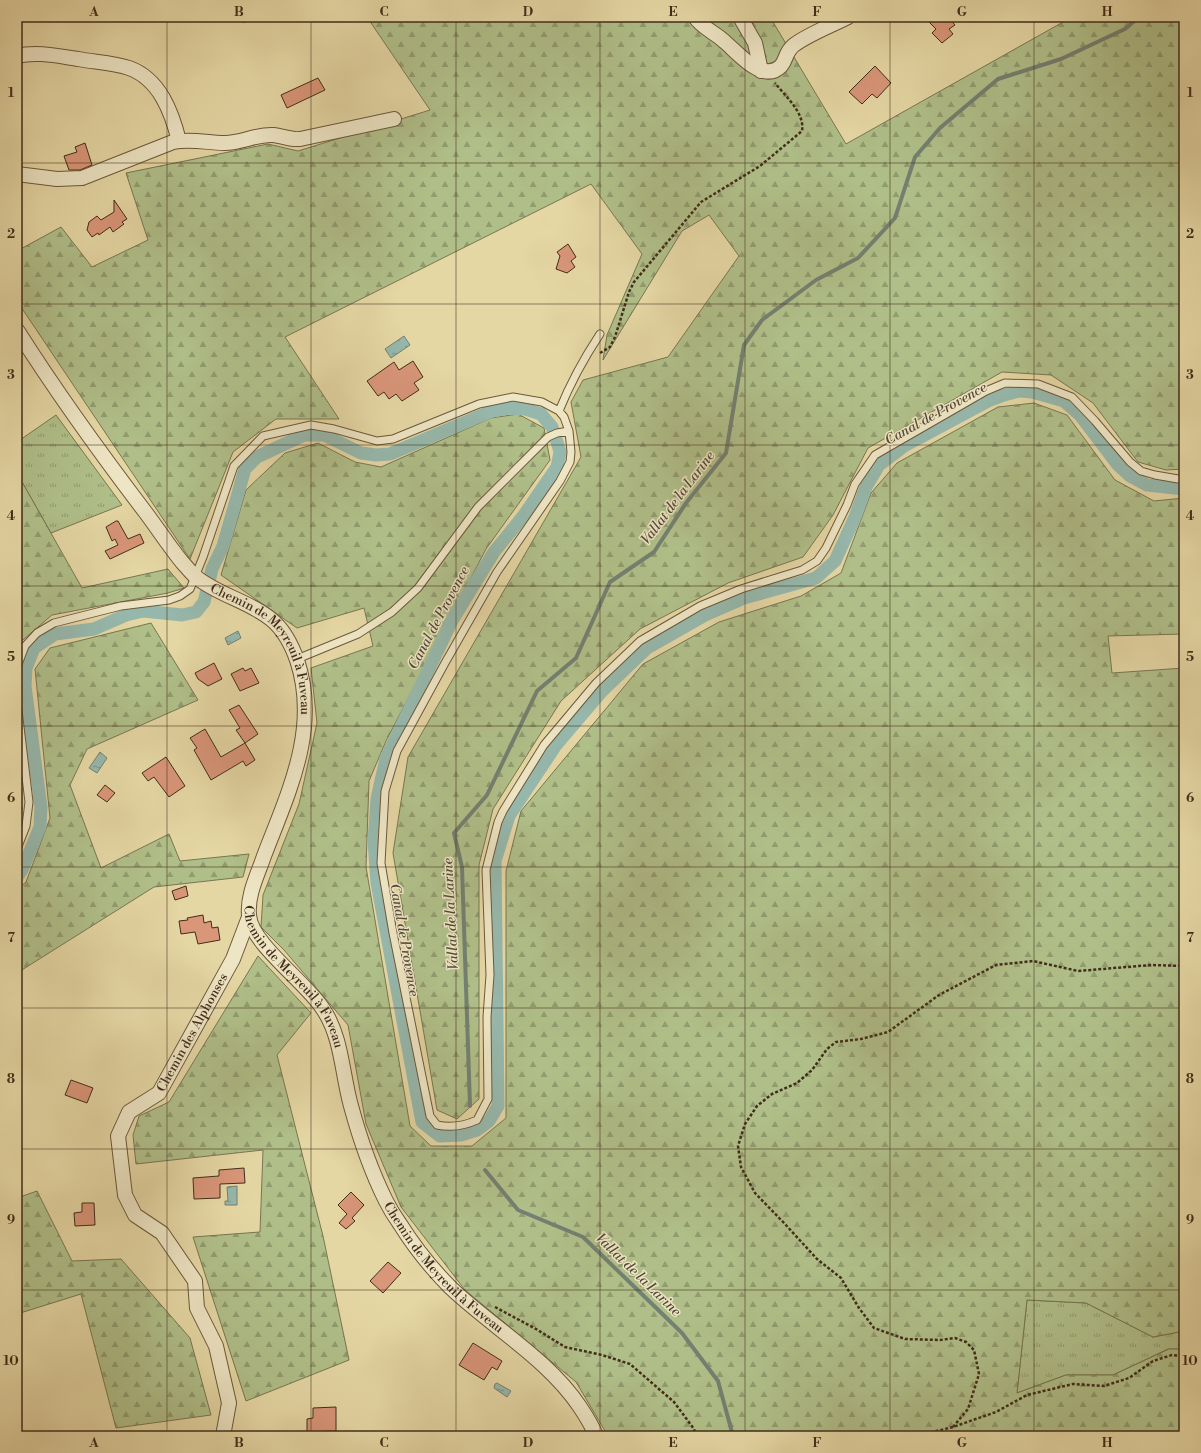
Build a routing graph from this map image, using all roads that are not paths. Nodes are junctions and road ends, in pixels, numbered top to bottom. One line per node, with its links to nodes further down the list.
1 (695, 17): 5 (street)
2 (740, 17): 5 (street)
3 (848, 17): 5 (street)
4 (17, 56): 7 (street)
5 (767, 71)
6 (394, 119): 7 (street)
7 (179, 141): 8 (street)
8 (17, 174)
9 (17, 330): 14 (street, Chemin de Meyreuil à Fuveau)
10 (600, 334): 11 (lane)
11 (559, 411): 12 (lane); 14 (lane)
12 (569, 431): 13 (lane); 15 (lane)
13 (1184, 480)
14 (195, 576): 15 (street, Chemin de Meyreuil à Fuveau); 16 (lane)
15 (297, 659): 19 (street, Chemin de Meyreuil à Fuveau)
16 (17, 667)
17 (17, 702): 18 (lane)
18 (17, 849)
19 (249, 917): 20 (street, Chemin des Alphonses); 21 (street, Chemin de Meyreuil à Fuveau)
20 (223, 1436)
21 (596, 1436)

